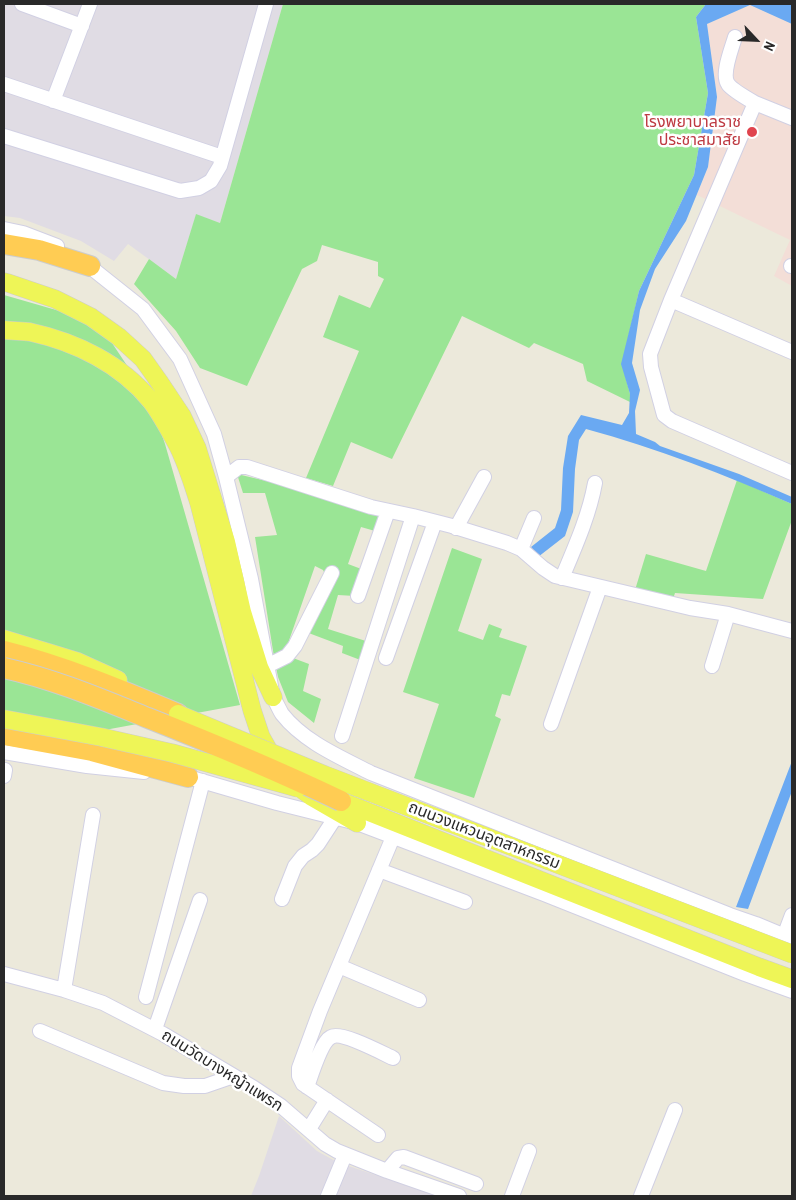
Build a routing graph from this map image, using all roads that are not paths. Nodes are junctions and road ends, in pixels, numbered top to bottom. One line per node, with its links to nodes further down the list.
1 (22, 4): 4 (street)
2 (90, 4): 4 (street)
3 (266, 4): 11 (street)
4 (82, 26): 7 (street)
5 (735, 37): 8 (street)
6 (4, 84): 7 (street)
7 (53, 101): 11 (street)
8 (755, 103): 9 (street); 16 (street)
9 (792, 118)
10 (4, 136): 11 (street)
11 (222, 157)
12 (4, 229): 14 (street)
13 (4, 244): 14 (highway)
14 (90, 266): 20 (street)
15 (6, 282): 41 (main road)
16 (671, 300): 18 (street); 19 (street)
17 (4, 330): 51 (main road)
18 (792, 352)
19 (792, 473)
20 (226, 477): 23 (street); 38 (street)
21 (484, 477): 27 (street)
22 (595, 483): 30 (street)
23 (388, 511): 24 (street); 32 (street)
24 (413, 516): 26 (street); 46 (street)
25 (534, 518): 28 (street)
26 (436, 522): 27 (street); 37 (street)
27 (456, 528): 28 (street)
28 (521, 549): 30 (street)
29 (332, 573): 38 (street)
30 (562, 578): 31 (street)
31 (600, 587): 33 (street); 44 (street)
32 (358, 596)
33 (728, 614): 34 (street); 39 (street)
34 (792, 631)
35 (4, 639): 42 (main road, ถนนวงแหวนอุตสาหกรรม)
36 (4, 652): 42 (highway)
37 (386, 658)
38 (267, 666): 41 (street)
39 (712, 666)
40 (4, 668): 49 (highway, bridge)
41 (273, 696): 58 (street)
42 (178, 714): 60 (main road, ถนนวงแหวนอุตสาหกรรม, bridge)
43 (4, 719): 49 (main road, ถนนวงแหวนอุตสาหกรรม, bridge)
44 (551, 724)
45 (4, 735): 48 (highway)
46 (342, 736)
47 (4, 752): 48 (street)
48 (195, 779): 49 (street); 59 (street)
49 (338, 809): 51 (street); 54 (street); 64 (main road, ถนนวงแหวนอุตสาหกรรม)
50 (93, 815): 65 (street)
51 (357, 823): 52 (street)
52 (393, 837): 53 (street); 66 (street)
53 (379, 870): 56 (street); 62 (street)
54 (282, 899)
55 (200, 900): 61 (street)
56 (465, 902)
57 (792, 915): 58 (street)
58 (790, 934)
59 (159, 948): 61 (street); 67 (street)
60 (792, 954)
61 (180, 956): 69 (street)
62 (338, 966): 68 (street); 73 (street)
63 (4, 974): 65 (street, ถนนวัดบางหญ้าแพรก)
64 (792, 979)
65 (64, 990): 69 (street, ถนนวัดบางหญ้าแพรก)
66 (792, 991)
67 (146, 997)
68 (420, 1000)
69 (155, 1029): 72 (street, ถนนวัดบางหญ้าแพรก)
70 (40, 1031): 72 (street)
71 (393, 1058): 73 (street)
72 (234, 1076): 76 (street, ถนนวัดบางหญ้าแพรก)
73 (307, 1087): 74 (street)
74 (327, 1100): 76 (street); 77 (street)
75 (675, 1110): 85 (street)
76 (309, 1129): 79 (street, ถนนวัดบางหญ้าแพรก)
77 (378, 1134)
78 (529, 1151): 84 (street)
79 (345, 1155): 80 (street, ถนนวัดบางหญ้าแพรก); 82 (street)
80 (387, 1171): 81 (street); 83 (street, ถนนวัดบางหญ้าแพรก)
81 (476, 1184)
82 (328, 1196)
83 (459, 1196)
84 (512, 1196)
85 (641, 1196)

